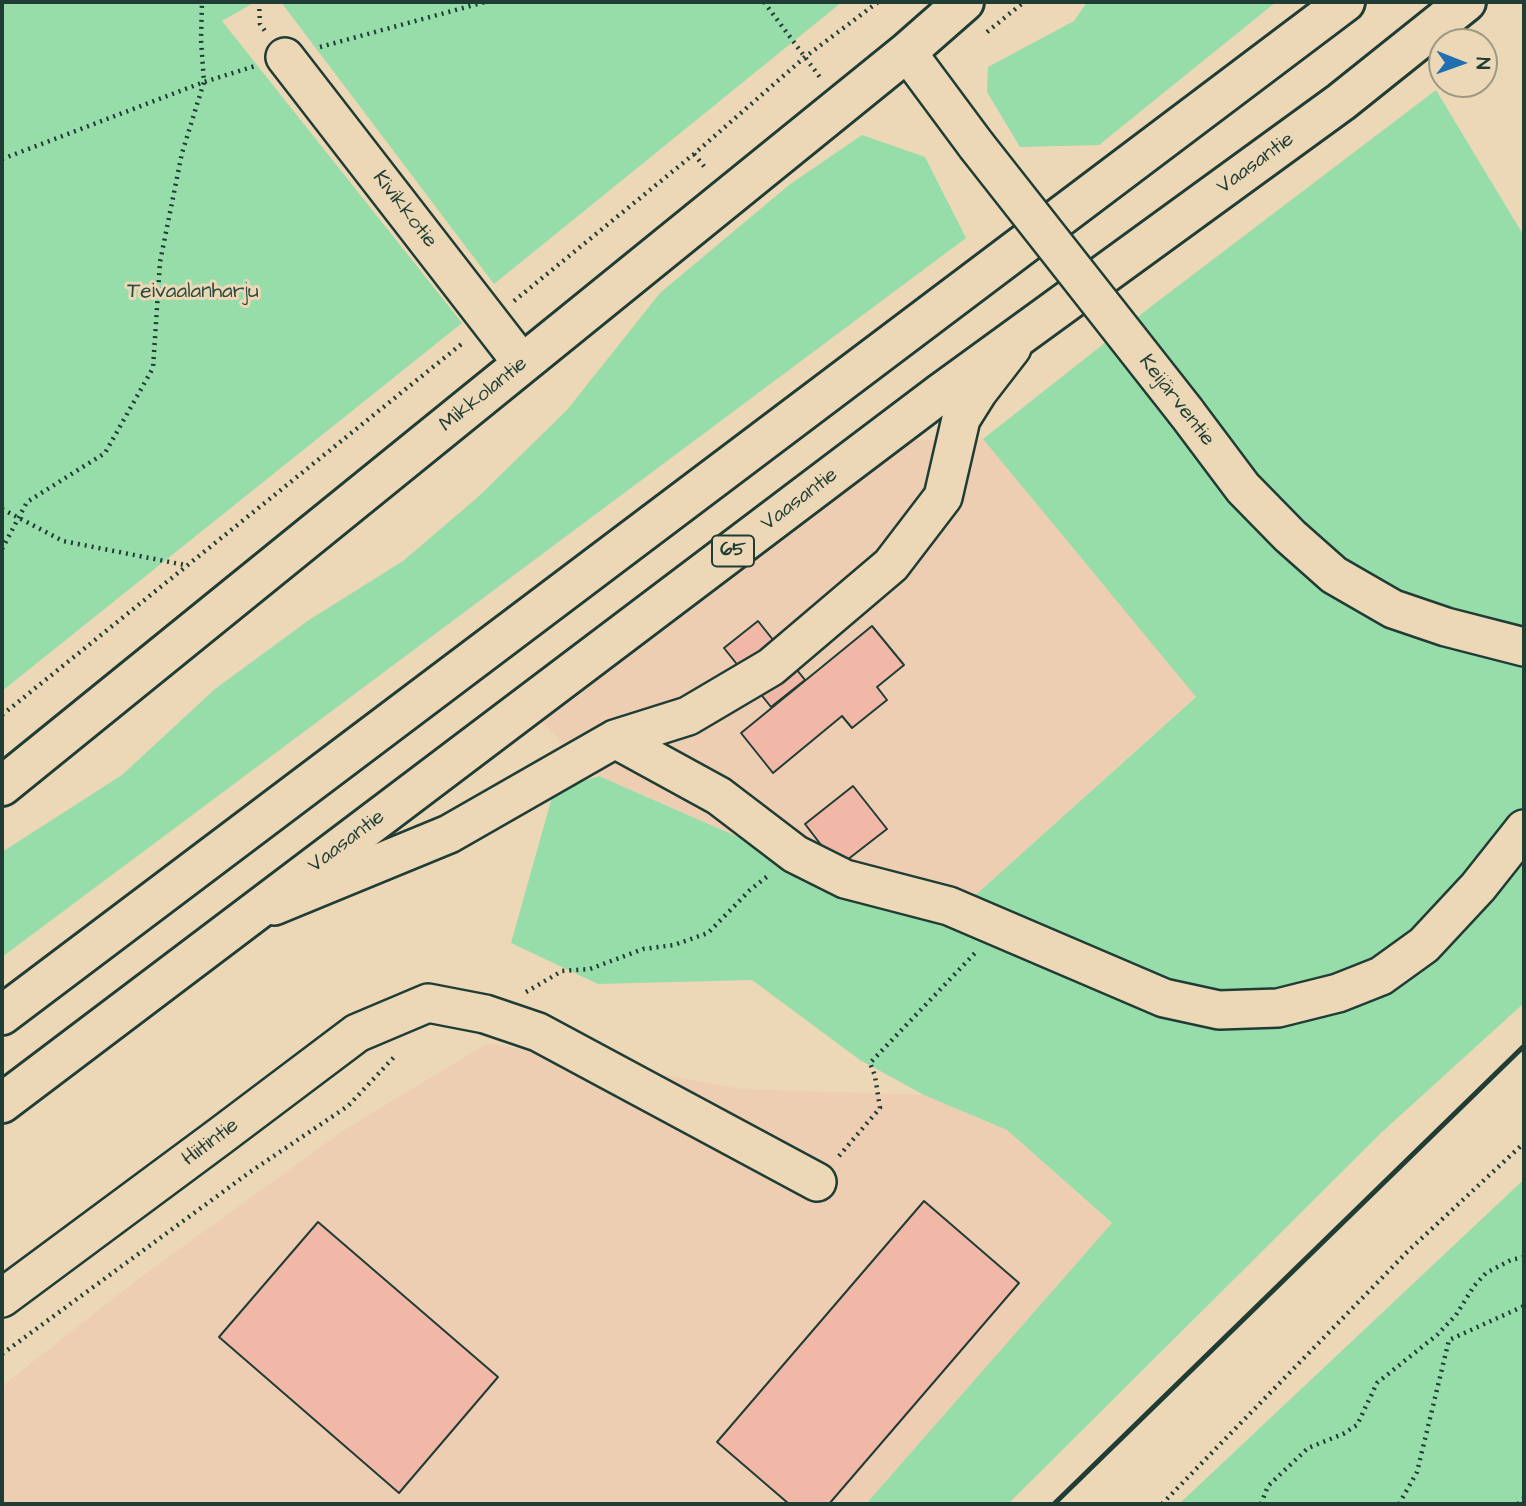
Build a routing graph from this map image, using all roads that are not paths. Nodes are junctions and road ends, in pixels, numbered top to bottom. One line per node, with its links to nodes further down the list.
1 (964, 2): 4 (main road, Mikkolantie)
2 (1345, 2): 13 (main road)
3 (1466, 2): 6 (main road, Vaasantie / 65)
4 (908, 52): 7 (main road, Mikkolantie); 8 (street, Keijärventie, bridge)
5 (285, 57): 7 (street, Kivikkotie)
6 (1024, 333): 9 (street); 12 (main road, Vaasantie / 65)
7 (522, 363): 10 (main road, Mikkolantie)
8 (1524, 647)
9 (615, 739): 11 (street); 12 (street)
10 (2, 786)
11 (1524, 829)
12 (247, 917): 14 (main road, Vaasantie / 65)
13 (2, 1015)
14 (2, 1102)
15 (817, 1182): 16 (street, Hiitintie)
16 (2, 1298)

